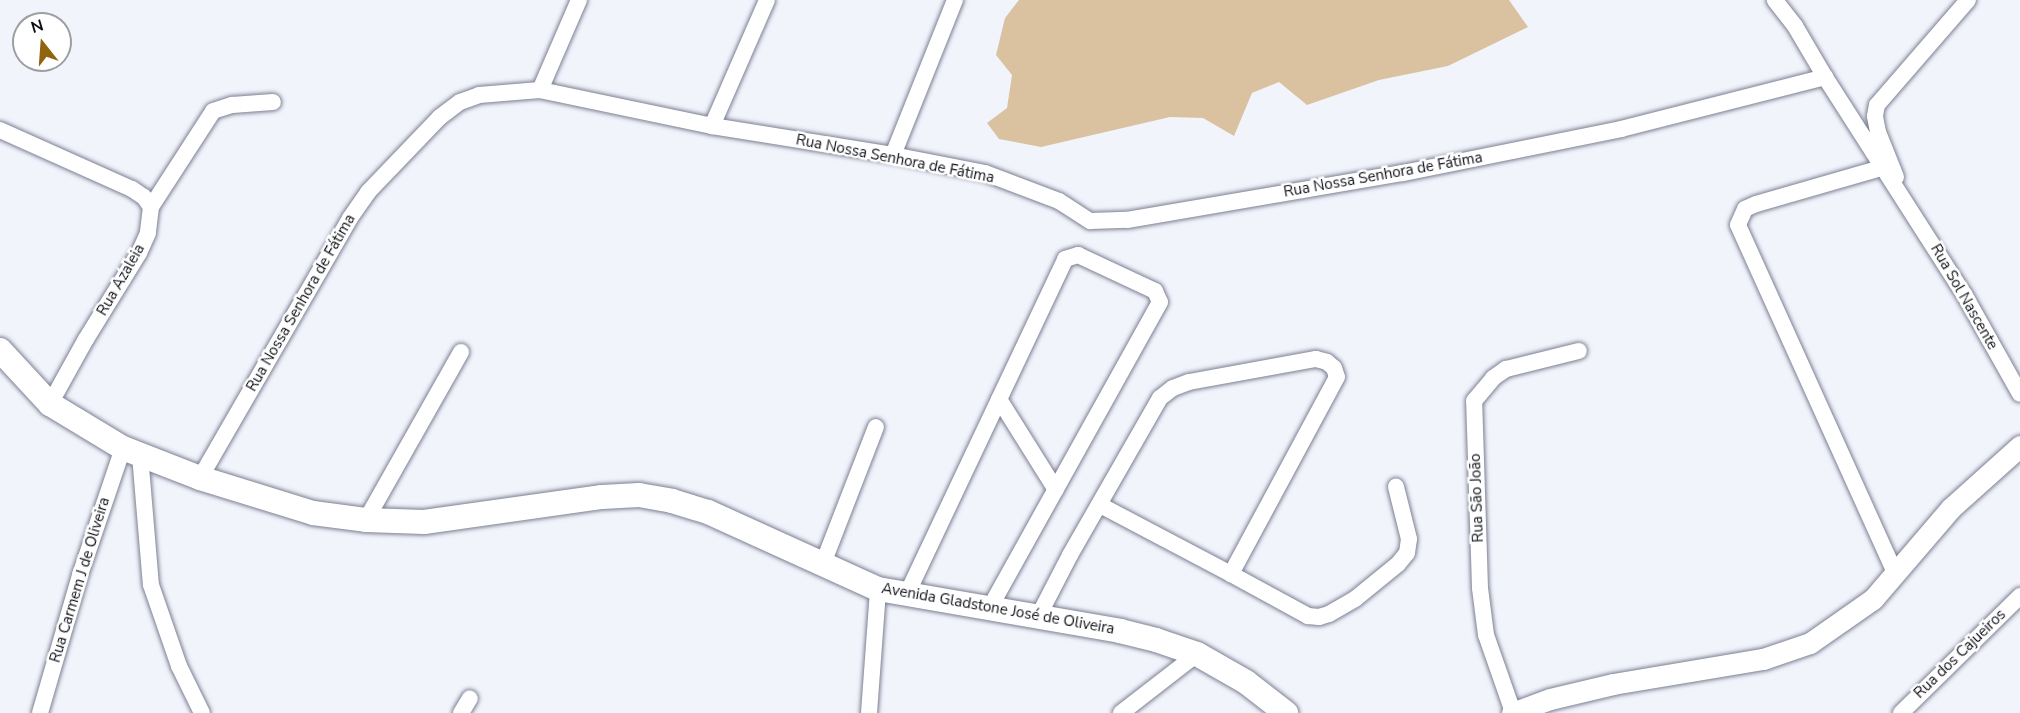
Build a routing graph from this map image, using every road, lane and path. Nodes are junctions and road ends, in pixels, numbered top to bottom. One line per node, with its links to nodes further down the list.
1 (579, 0): 7 (street)
2 (767, 0): 9 (street)
3 (955, 0): 11 (street)
4 (1775, 0): 6 (street)
5 (1968, 0): 13 (street, Rua Sol Nascente)
6 (1825, 77): 11 (street, Rua Nossa Senhora de Fátima); 12 (street, Rua Sol Nascente)
7 (540, 90): 9 (street, Rua Nossa Senhora de Fátima); 24 (street, Rua Nossa Senhora de Fátima)
8 (273, 102): 14 (street)
9 (712, 126): 11 (street, Rua Nossa Senhora de Fátima)
10 (0, 130): 14 (street)
11 (893, 155)
12 (1881, 168): 13 (street, Rua Sol Nascente); 31 (street)
13 (1906, 200): 18 (street, Rua Sol Nascente)
14 (151, 207): 20 (street, Rua Azaleia)
15 (0, 350): 20 (main road, Avenida Gladstone José de Oliveira)
16 (1579, 351): 39 (street, Rua São João)
17 (461, 352): 28 (street)
18 (2020, 394)
19 (999, 399): 26 (street); 26 (street); 33 (street)
20 (50, 404): 23 (main road, Avenida Gladstone José de Oliveira)
21 (876, 428): 29 (street)
22 (2020, 446): 31 (street)
23 (131, 452): 24 (main road, Avenida Gladstone José de Oliveira); 40 (street, Rua Carmem J de Oliveira); 41 (street)
24 (200, 478): 28 (main road, Avenida Gladstone José de Oliveira)
25 (1396, 487): 30 (street)
26 (1056, 490): 35 (street)
27 (1100, 505): 30 (street); 30 (street); 36 (street)
28 (366, 520): 29 (main road, Avenida Gladstone José de Oliveira)
29 (822, 566): 32 (main road, Avenida Gladstone José de Oliveira)
30 (1231, 574)
31 (1896, 574): 39 (street)
32 (878, 589): 33 (main road, Avenida Gladstone José de Oliveira); 43 (street)
33 (908, 594): 35 (main road, Avenida Gladstone José de Oliveira)
34 (2020, 597): 46 (street, Rua dos Cajueiros)
35 (989, 609): 36 (main road, Avenida Gladstone José de Oliveira)
36 (1038, 617): 37 (main road, Avenida Gladstone José de Oliveira)
37 (1197, 654): 44 (street); 45 (main road, Avenida Gladstone José de Oliveira)
38 (470, 698): 42 (street)
39 (1513, 712)
40 (40, 713)
41 (202, 713)
42 (461, 713)
43 (869, 713)
44 (1121, 713)
45 (1286, 713)
46 (1901, 713)

